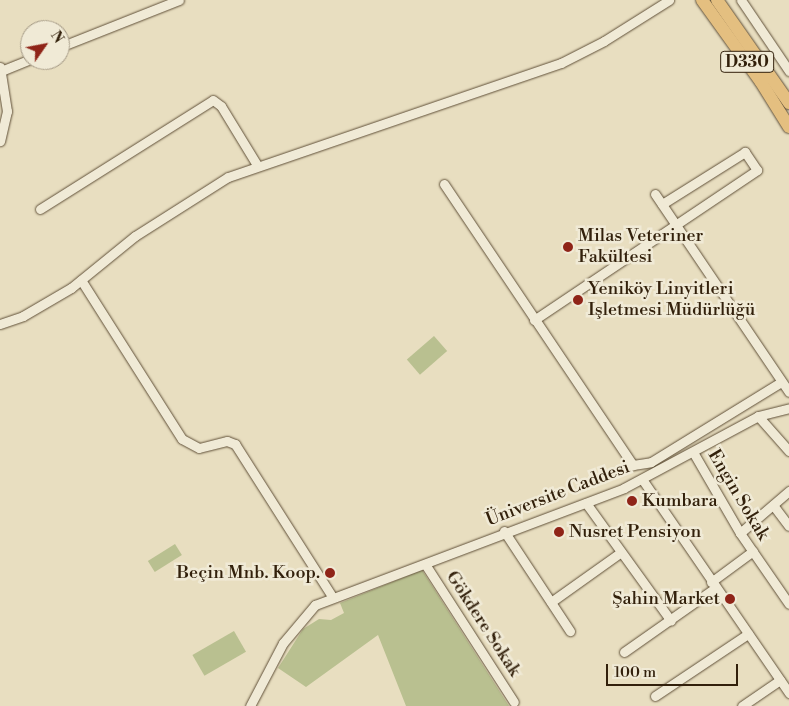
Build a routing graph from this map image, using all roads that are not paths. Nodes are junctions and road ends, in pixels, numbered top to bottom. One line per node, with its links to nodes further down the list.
1 (179, 0): 6 (street)
2 (669, 0): 13 (street)
3 (702, 0): 11 (highway, D330)
4 (717, 0): 10 (highway, D330)
5 (741, 0): 9 (street)
6 (70, 43)
7 (20, 62): 8 (street)
8 (0, 69): 12 (street)
9 (789, 70)
10 (789, 103)
11 (789, 127)
12 (0, 141)
13 (257, 165): 17 (street); 19 (street)
14 (444, 184): 20 (street)
15 (655, 194): 16 (street)
16 (662, 204): 18 (street); 18 (street)
17 (40, 209)
18 (676, 225): 20 (street); 22 (street)
19 (81, 280): 21 (street); 39 (street)
20 (534, 320): 22 (street)
21 (0, 324)
22 (782, 382): 23 (street)
23 (789, 392)
24 (789, 408): 25 (street, Üniversite Caddesi)
25 (758, 416): 26 (street); 27 (street, Üniversite Caddesi)
26 (789, 451)
27 (693, 452): 28 (street, Üniversite Caddesi); 34 (street, Engin Sokak)
28 (642, 479): 30 (street, Üniversite Caddesi); 38 (street)
29 (789, 491): 31 (street)
30 (586, 503): 33 (street, Üniversite Caddesi); 36 (street)
31 (773, 505): 32 (street); 34 (street)
32 (789, 526)
33 (504, 531): 37 (street, Üniversite Caddesi); 40 (street)
34 (740, 533): 35 (street, Engin Sokak)
35 (753, 551): 38 (street); 41 (street, Engin Sokak)
36 (622, 552): 40 (street); 42 (street)
37 (425, 564): 39 (street, Üniversite Caddesi); 49 (street, Gökdere Sokak)
38 (713, 586): 42 (street); 44 (street)
39 (332, 596): 50 (street, Üniversite Caddesi)
40 (552, 602): 43 (street)
41 (789, 604)
42 (671, 620): 45 (street)
43 (570, 630)
44 (748, 634): 46 (street); 48 (street)
45 (624, 652)
46 (780, 680): 47 (street); 51 (street)
47 (789, 693)
48 (655, 696)
49 (514, 702)
50 (250, 706)
51 (742, 706)

